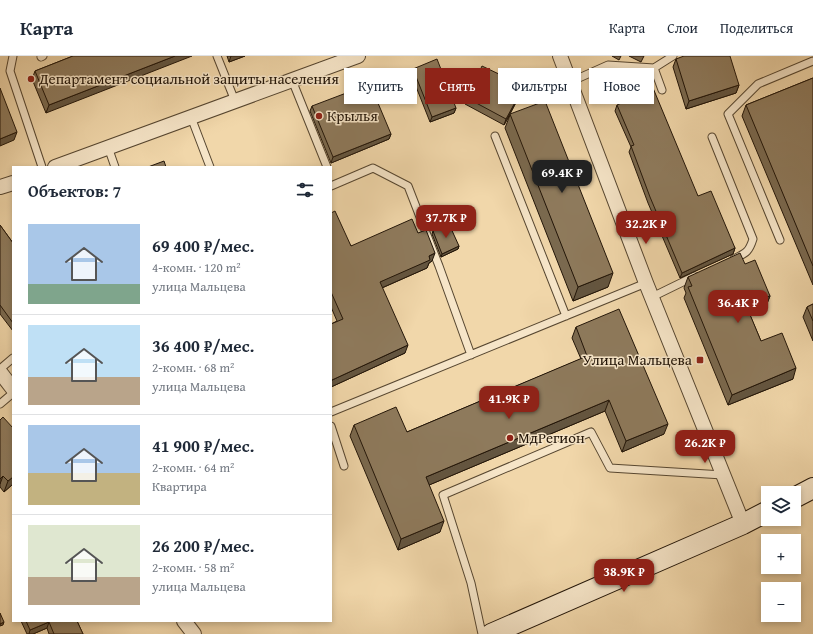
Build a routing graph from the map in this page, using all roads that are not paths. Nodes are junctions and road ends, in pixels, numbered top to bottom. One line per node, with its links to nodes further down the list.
1 (13, 56): 18 (lane)
2 (217, 56): 12 (lane)
3 (358, 56): 10 (street)
4 (560, 56): 7 (street)
5 (672, 56): 9 (lane)
6 (813, 60): 26 (lane)
7 (565, 68)
8 (601, 68): 9 (lane)
9 (654, 68): 11 (lane)
10 (292, 80): 12 (street); 22 (lane)
11 (662, 90)
12 (235, 101): 14 (street)
13 (578, 104): 29 (street)
14 (191, 117): 17 (street); 21 (lane)
15 (496, 136): 31 (lane)
16 (712, 137): 27 (lane)
17 (108, 147): 19 (street); 20 (lane)
18 (42, 166)
19 (58, 166)
20 (116, 166)
21 (210, 166)
22 (327, 166)
23 (12, 182): 25 (street)
24 (332, 186): 32 (lane)
25 (0, 187)
26 (780, 240)
27 (729, 261)
28 (702, 274): 30 (lane)
29 (646, 283): 30 (street); 31 (lane)
30 (652, 297): 42 (street)
31 (566, 316): 32 (lane)
32 (471, 355): 39 (lane)
33 (12, 359): 34 (lane)
34 (0, 369)
35 (0, 372): 36 (street)
36 (12, 388)
37 (12, 394): 38 (lane)
38 (0, 404)
39 (332, 412)
40 (332, 429): 41 (lane)
41 (344, 466)
42 (724, 474): 46 (street); 49 (lane)
43 (813, 488): 44 (main road)
44 (801, 494)
45 (761, 515): 46 (main road)
46 (743, 524): 50 (main road)
47 (185, 622): 48 (street)
48 (194, 634)
49 (482, 634)
50 (491, 634)

